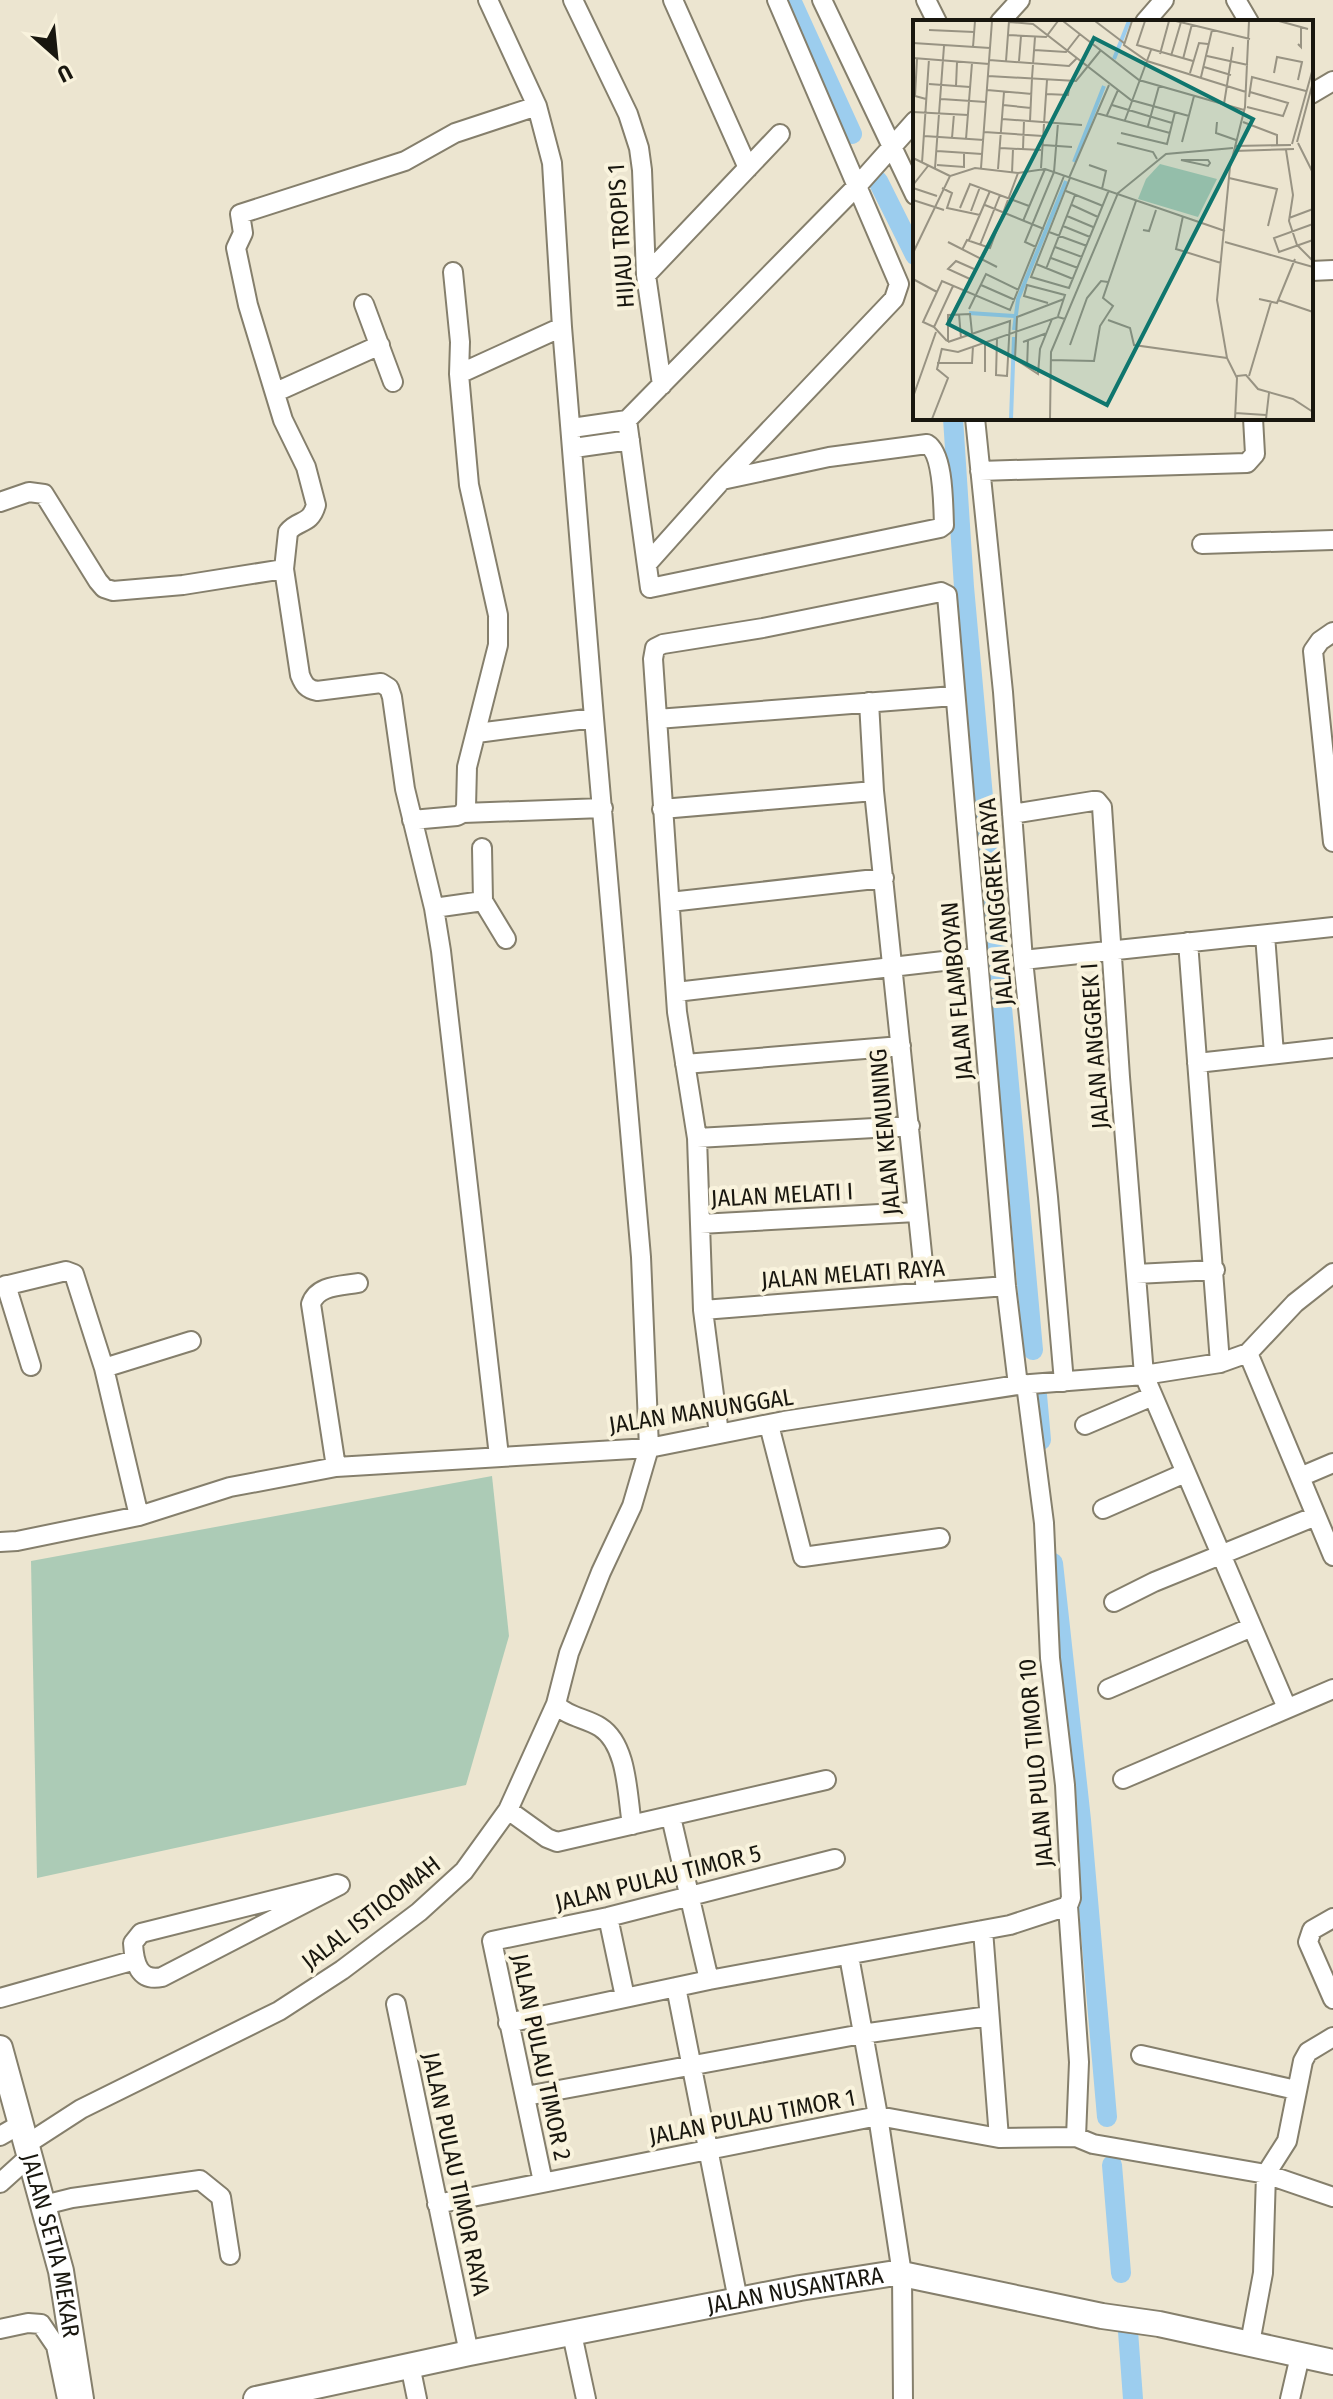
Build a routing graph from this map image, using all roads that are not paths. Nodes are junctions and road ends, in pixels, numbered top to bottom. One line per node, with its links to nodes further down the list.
1 (488, 0): 16 (street, JALAL ISTIQOMAH)
2 (573, 0): 26 (street, HIJAU TROPIS 1)
3 (673, 0): 20 (street)
4 (777, 0): 21 (street)
5 (822, 0): 19 (street)
6 (926, 0): 10 (street)
7 (1020, 0): 11 (street)
8 (1164, 0): 12 (street)
9 (1236, 0): 13 (street)
10 (936, 20)
11 (1002, 20)
12 (1148, 20)
13 (1248, 20)
14 (1333, 81): 15 (street)
15 (1313, 93)
16 (537, 106): 28 (street, JALAL ISTIQOMAH); 33 (street)
17 (913, 123): 19 (street)
18 (780, 134): 20 (street)
19 (888, 154): 21 (street); 22 (street)
20 (748, 168): 26 (street)
21 (862, 181): 32 (street); 41 (street)
22 (913, 192)
23 (1333, 270): 24 (street)
24 (1313, 271)
25 (453, 272): 30 (street)
26 (646, 275): 32 (street, HIJAU TROPIS 1)
27 (364, 304): 29 (street)
28 (562, 327): 30 (street); 37 (street, JALAL ISTIQOMAH)
29 (380, 345): 31 (street); 33 (street)
30 (459, 374): 52 (street)
31 (393, 382)
32 (662, 385): 34 (street)
33 (276, 392): 46 (street)
34 (627, 420): 37 (street); 38 (street)
35 (975, 420): 40 (street, JALAN ANGGREK RAYA)
36 (1253, 420): 40 (street)
37 (572, 428): 39 (street, JALAL ISTIQOMAH)
38 (630, 440): 39 (street); 45 (street)
39 (574, 448): 50 (street, JALAL ISTIQOMAH)
40 (980, 471): 57 (street, JALAN ANGGREK RAYA)
41 (722, 480): 45 (street); 45 (street)
42 (0, 502): 46 (street)
43 (1333, 540): 44 (street)
44 (1202, 544)
45 (647, 564)
46 (284, 569): 58 (street)
47 (1333, 631): 59 (street)
48 (954, 696): 49 (street); 51 (street, JALAN FLAMBOYAN); 70 (street, JALAN FLAMBOYAN)
49 (869, 702): 51 (street); 53 (street, JALAN KEMUNING)
50 (594, 718): 52 (street); 54 (street, JALAL ISTIQOMAH)
51 (657, 719): 55 (street)
52 (477, 733): 56 (street)
53 (874, 791): 55 (street); 61 (street, JALAN KEMUNING)
54 (603, 808): 56 (street); 103 (street, JALAL ISTIQOMAH)
55 (662, 809): 63 (street)
56 (463, 813): 58 (street)
57 (1012, 814): 69 (street, JALAN ANGGREK I); 71 (street, JALAN ANGGREK RAYA)
58 (412, 820): 64 (street)
59 (1333, 842)
60 (482, 848): 62 (street)
61 (884, 878): 63 (street); 72 (street, JALAN KEMUNING)
62 (483, 901): 64 (street); 67 (street)
63 (670, 902): 73 (street)
64 (434, 908): 104 (street)
65 (1333, 927): 66 (street)
66 (1265, 935): 68 (street); 76 (street)
67 (506, 939)
68 (1188, 942): 69 (street); 77 (street)
69 (1112, 950): 71 (street); 84 (street, JALAN ANGGREK I)
70 (978, 957): 72 (street); 88 (street, JALAN FLAMBOYAN)
71 (1023, 960): 97 (street, JALAN ANGGREK RAYA)
72 (893, 967): 73 (street); 74 (street, JALAN KEMUNING)
73 (676, 992): 78 (street)
74 (901, 1046): 78 (street); 79 (street, JALAN KEMUNING)
75 (1333, 1048): 76 (street)
76 (1274, 1054): 77 (street)
77 (1197, 1063): 83 (street)
78 (685, 1064): 80 (street)
79 (910, 1126): 80 (street); 81 (street, JALAN KEMUNING)
80 (697, 1138): 82 (street)
81 (916, 1212): 82 (street, JALAN MELATI I); 89 (street, JALAN KEMUNING)
82 (700, 1224): 90 (street)
83 (1215, 1270): 84 (street); 93 (street)
84 (1136, 1274): 96 (street, JALAN ANGGREK I)
85 (1333, 1274): 92 (street, JALAN MANUNGGAL)
86 (358, 1283): 106 (street)
87 (3, 1286): 94 (street); 95 (street)
88 (1006, 1286): 89 (street, JALAN MELATI RAYA); 98 (street, JALAN FLAMBOYAN)
89 (926, 1292): 90 (street, JALAN MELATI RAYA)
90 (703, 1310): 102 (street)
91 (191, 1341): 95 (street)
92 (1248, 1353): 93 (street, JALAN MANUNGGAL); 108 (street)
93 (1220, 1363): 96 (street, JALAN MANUNGGAL)
94 (31, 1366)
95 (104, 1368): 110 (street)
96 (1144, 1375): 97 (street, JALAN MANUNGGAL); 99 (street, JALAN ANGGREK I)
97 (1057, 1382): 98 (street, JALAN MANUNGGAL)
98 (1025, 1384): 100 (street, JALAN MANUNGGAL); 129 (street, JALAN PULO TIMOR 10)
99 (1153, 1396): 101 (street); 107 (street, JALAN ANGGREK I)
100 (769, 1425): 102 (street, JALAN MANUNGGAL); 112 (street)
101 (1085, 1425)
102 (719, 1434): 103 (street, JALAN MANUNGGAL)
103 (649, 1448): 104 (street, JALAN MANUNGGAL); 120 (street, JALAL ISTIQOMAH)
104 (499, 1456): 106 (street, JALAN MANUNGGAL)
105 (1333, 1463): 108 (street)
106 (336, 1467): 110 (street, JALAN MANUNGGAL)
107 (1185, 1473): 109 (street); 114 (street, JALAN ANGGREK I)
108 (1300, 1477): 111 (street)
109 (1103, 1509)
110 (139, 1516): 113 (street, JALAN MANUNGGAL)
111 (1316, 1516): 114 (street); 115 (street)
112 (940, 1538)
113 (0, 1542)
114 (1222, 1555): 116 (street); 117 (street, JALAN ANGGREK I)
115 (1333, 1556)
116 (1114, 1602)
117 (1252, 1627): 118 (street); 121 (street, JALAN ANGGREK I)
118 (1108, 1689)
119 (1333, 1689): 121 (street)
120 (556, 1704): 124 (street, JALAL ISTIQOMAH); 126 (street)
121 (1287, 1708): 122 (street)
122 (1123, 1779)
123 (826, 1780): 125 (street)
124 (508, 1810): 126 (street); 153 (street, JALAL ISTIQOMAH)
125 (671, 1817): 126 (street); 128 (street)
126 (632, 1825)
127 (835, 1859): 128 (street, JALAN PULAU TIMOR 5)
128 (690, 1896): 130 (street, JALAN PULAU TIMOR 5); 136 (street)
129 (1068, 1906): 132 (street); 154 (street, JALAN PULO TIMOR 10)
130 (608, 1917): 133 (street, JALAN PULAU TIMOR 5); 138 (street)
131 (1333, 1918): 140 (street)
132 (983, 1930): 134 (street); 142 (street)
133 (492, 1941): 143 (street, JALAN PULAU TIMOR 2)
134 (849, 1956): 136 (street); 144 (street)
135 (135, 1960): 135 (street); 139 (street)
136 (709, 1980): 137 (street)
137 (676, 1987): 138 (street); 148 (street)
138 (625, 1997): 143 (street)
139 (0, 1998)
140 (1333, 1999)
141 (396, 2004): 160 (street, JALAN PULAU TIMOR RAYA)
142 (989, 2016): 144 (street); 152 (street)
143 (508, 2023): 150 (street, JALAN PULAU TIMOR 2)
144 (862, 2034): 148 (street); 151 (street)
145 (1333, 2037): 149 (street)
146 (0, 2048): 153 (street, JALAN SETIA MEKAR)
147 (1141, 2055): 149 (street)
148 (692, 2065): 150 (street); 155 (street)
149 (1296, 2090): 156 (street)
150 (526, 2096): 157 (street, JALAN PULAU TIMOR 2)
151 (878, 2116): 152 (street, JALAN PULAU TIMOR 1); 155 (street, JALAN PULAU TIMOR 1); 163 (street)
152 (999, 2138): 154 (street, JALAN PULAU TIMOR 1)
153 (19, 2140): 158 (street, JALAL ISTIQOMAH); 161 (street, JALAN SETIA MEKAR)
154 (1085, 2141): 156 (street, JALAN PULAU TIMOR 1)
155 (709, 2150): 157 (street, JALAN PULAU TIMOR 1); 164 (street)
156 (1266, 2174): 159 (street, JALAN PULAU TIMOR 1); 167 (street)
157 (543, 2182): 160 (street, JALAN PULAU TIMOR 1)
158 (0, 2183)
159 (1333, 2197)
160 (437, 2204): 168 (street, JALAN PULAU TIMOR RAYA)
161 (44, 2205): 162 (street); 173 (street, JALAN SETIA MEKAR)
162 (230, 2255)
163 (902, 2274): 164 (street, JALAN NUSANTARA); 167 (street, JALAN NUSANTARA); 177 (street)
164 (738, 2300): 166 (street, JALAN NUSANTARA)
165 (0, 2329): 172 (street)
166 (572, 2334): 168 (street, JALAN NUSANTARA); 176 (street)
167 (1250, 2343): 169 (street, JALAN NUSANTARA)
168 (469, 2353): 171 (street, JALAN NUSANTARA)
169 (1300, 2356): 170 (street, JALAN NUSANTARA); 178 (street)
170 (1333, 2362)
171 (410, 2365): 174 (street, JALAN NUSANTARA); 175 (street)
172 (67, 2399)
173 (81, 2399)
174 (256, 2399)
175 (417, 2399)
176 (586, 2399)
177 (903, 2399)
178 (1290, 2399)

